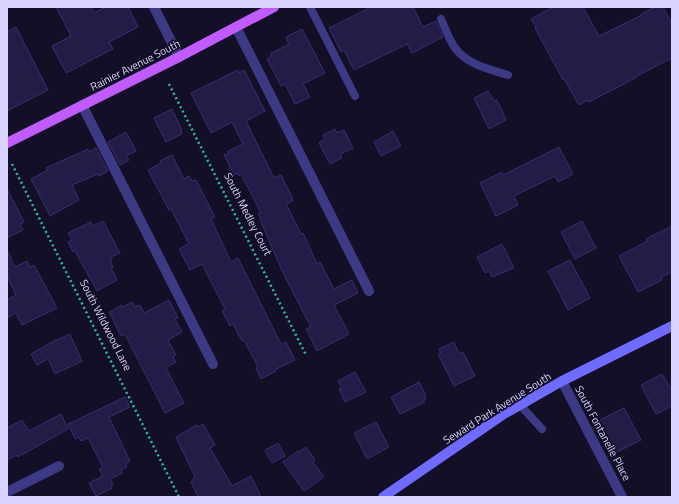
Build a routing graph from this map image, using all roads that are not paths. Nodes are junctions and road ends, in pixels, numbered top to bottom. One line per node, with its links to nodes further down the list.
1 (154, 7): 6 (street)
2 (274, 7): 5 (main road, Rainier Avenue South)
3 (310, 7): 8 (lane)
4 (441, 19): 7 (lane)
5 (236, 27): 6 (main road, Rainier Avenue South); 11 (street)
6 (179, 57): 9 (main road, Rainier Avenue South)
7 (508, 75)
8 (355, 96)
9 (82, 106): 10 (main road, Rainier Avenue South); 13 (street)
10 (7, 143)
11 (369, 291)
12 (671, 330): 14 (main road, Seward Park Avenue South)
13 (213, 364)
14 (562, 381): 15 (main road, Seward Park Avenue South); 20 (street, South Fontanelle Place)
15 (520, 406): 16 (lane); 19 (main road, Seward Park Avenue South)
16 (542, 430)
17 (59, 466): 18 (street)
18 (7, 492)
19 (383, 497)
20 (622, 497)

